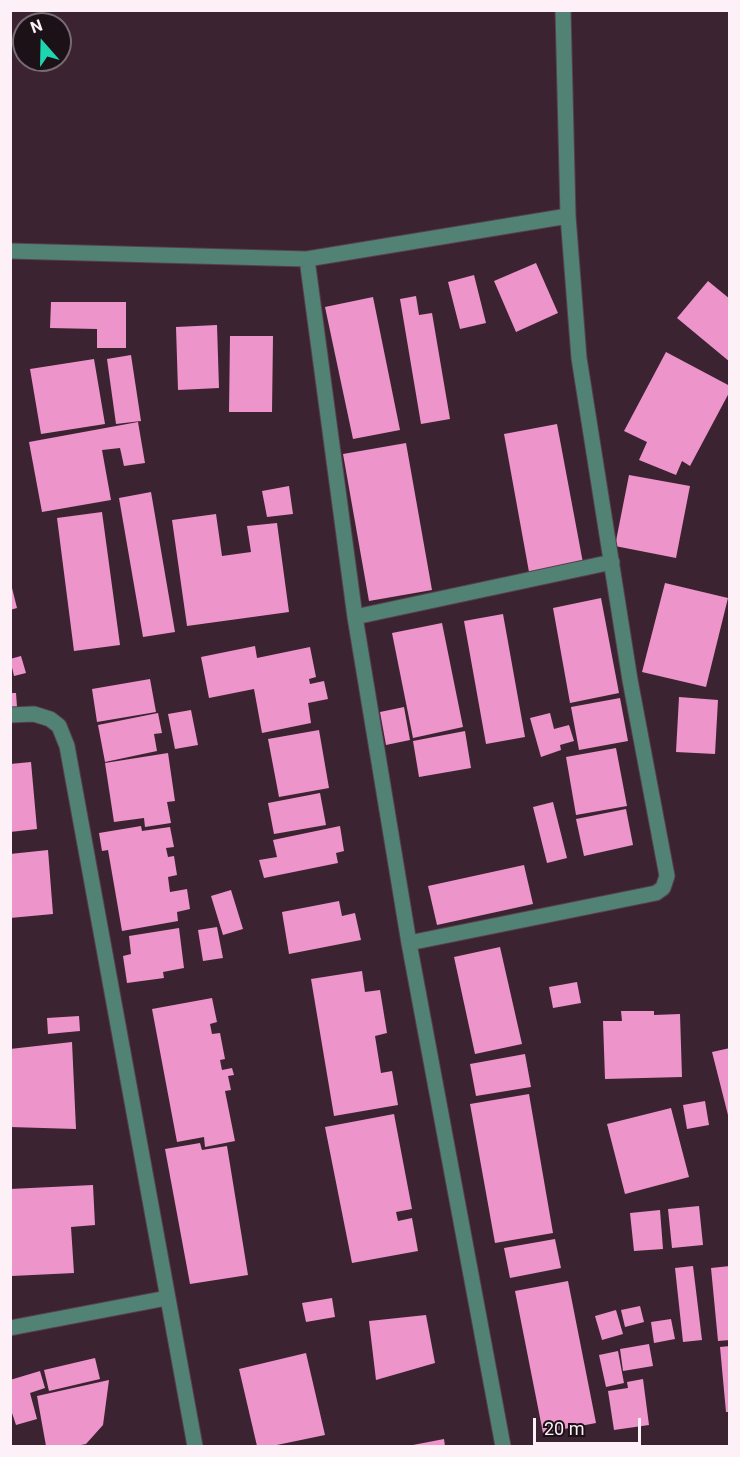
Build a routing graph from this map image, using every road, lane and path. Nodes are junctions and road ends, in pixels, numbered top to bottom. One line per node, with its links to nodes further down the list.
1 (563, 10): 2 (street)
2 (568, 216): 4 (street); 5 (street)
3 (10, 251): 4 (street)
4 (307, 259): 6 (street)
5 (612, 562): 6 (street); 8 (street)
6 (355, 617): 8 (street)
7 (10, 715): 9 (street)
8 (409, 943): 12 (street)
9 (167, 1298): 10 (street); 11 (street)
10 (10, 1328)
11 (195, 1446)
12 (502, 1446)

